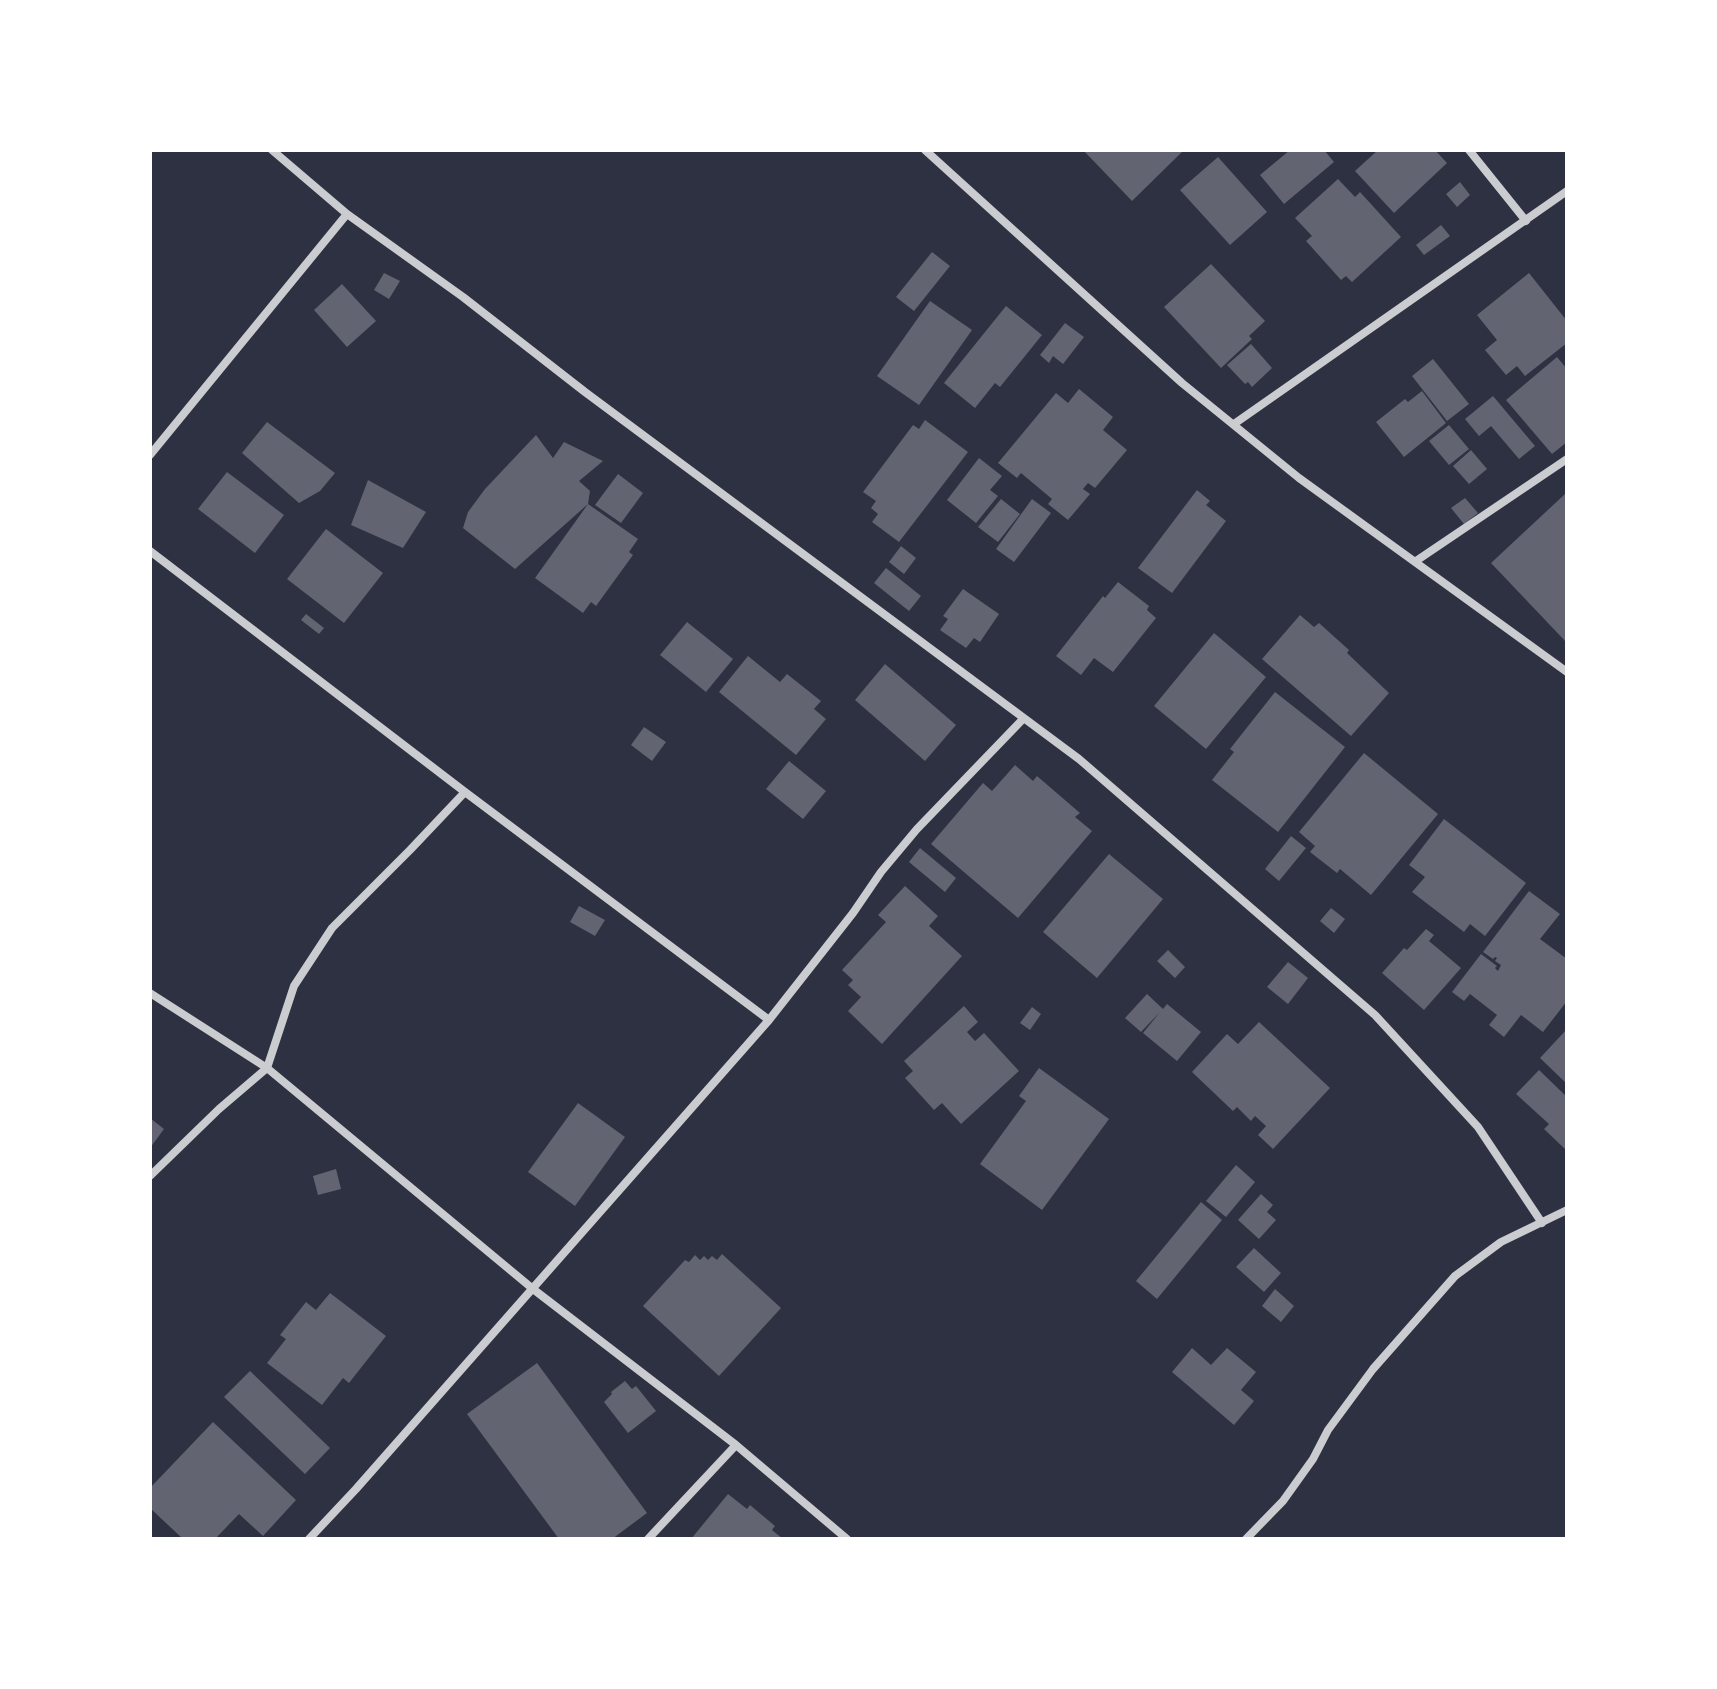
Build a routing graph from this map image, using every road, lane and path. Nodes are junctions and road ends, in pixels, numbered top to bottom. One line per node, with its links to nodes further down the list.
1 (272, 150): 5 (street)
2 (925, 150): 7 (street)
3 (1469, 150): 6 (street)
4 (1567, 191): 6 (street)
5 (347, 214): 8 (street); 13 (street)
6 (1526, 221): 7 (street)
7 (1234, 424): 11 (street)
8 (150, 455)
9 (1567, 459): 11 (street)
10 (150, 551): 14 (street)
11 (1416, 561): 12 (street)
12 (1567, 672)
13 (1023, 719): 16 (street); 20 (street)
14 (465, 792): 16 (street); 17 (street)
15 (150, 993): 17 (street)
16 (769, 1020): 21 (street)
17 (267, 1068): 18 (street); 21 (street)
18 (150, 1176)
19 (1567, 1210): 20 (street)
20 (1542, 1223): 26 (street)
21 (533, 1289): 22 (street); 23 (street)
22 (736, 1445): 24 (street); 25 (street)
23 (309, 1539)
24 (648, 1539)
25 (847, 1539)
26 (1246, 1539)

